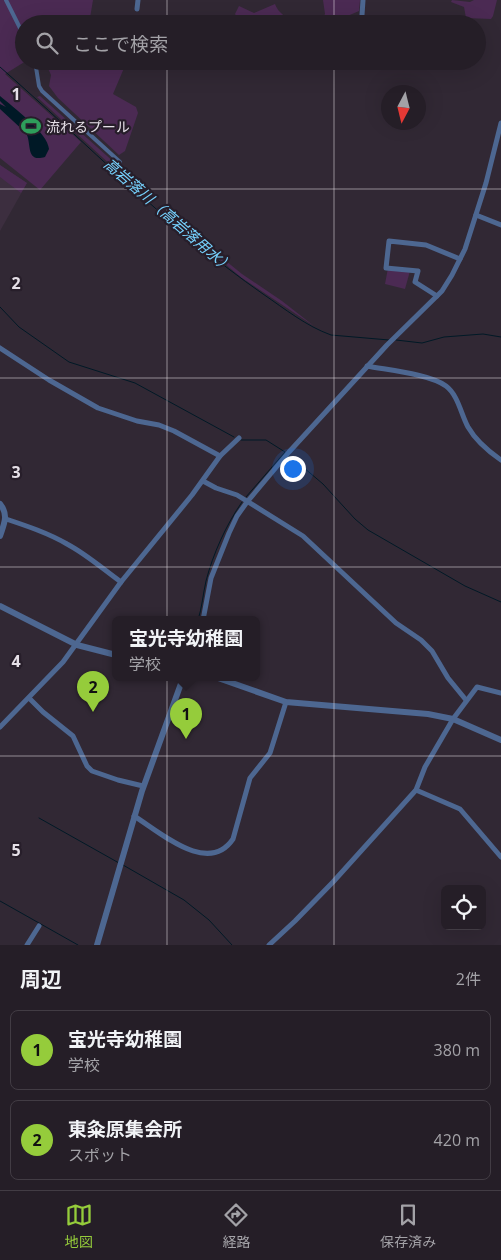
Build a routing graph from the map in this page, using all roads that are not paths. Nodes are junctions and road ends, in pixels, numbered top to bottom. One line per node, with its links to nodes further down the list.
1 (6, 0): 6 (street)
2 (138, 0): 4 (street)
3 (363, 0): 5 (street)
4 (136, 8)
5 (362, 15)
6 (15, 18)
7 (37, 70): 11 (street)
8 (501, 123): 9 (street)
9 (494, 159): 10 (street); 12 (street)
10 (501, 160)
11 (120, 162)
12 (476, 215): 13 (street); 14 (street)
13 (501, 225)
14 (460, 259): 15 (street); 15 (street)
15 (437, 296): 17 (street)
16 (0, 348): 19 (street)
17 (367, 366): 20 (street); 22 (street)
18 (239, 438): 19 (street)
19 (220, 456): 21 (street)
20 (501, 460)
21 (203, 481): 22 (street); 26 (street)
22 (247, 502): 28 (street); 35 (street)
23 (0, 504): 24 (street)
24 (6, 519): 25 (street); 26 (street)
25 (0, 536)
26 (120, 582): 29 (street)
27 (0, 606): 29 (street)
28 (204, 616)
29 (77, 645): 30 (street); 34 (street)
30 (112, 654)
31 (182, 681): 40 (street)
32 (226, 681): 36 (street)
33 (501, 693): 35 (street)
34 (30, 698): 38 (street); 40 (street)
35 (466, 700): 37 (street)
36 (286, 702): 37 (street); 42 (street)
37 (453, 719): 39 (street); 41 (street)
38 (0, 727)
39 (501, 740)
40 (143, 786): 42 (street)
41 (416, 790): 43 (street); 47 (street)
42 (134, 816): 46 (street)
43 (501, 858)
44 (39, 926): 45 (street)
45 (27, 945)
46 (97, 945)
47 (269, 945)

